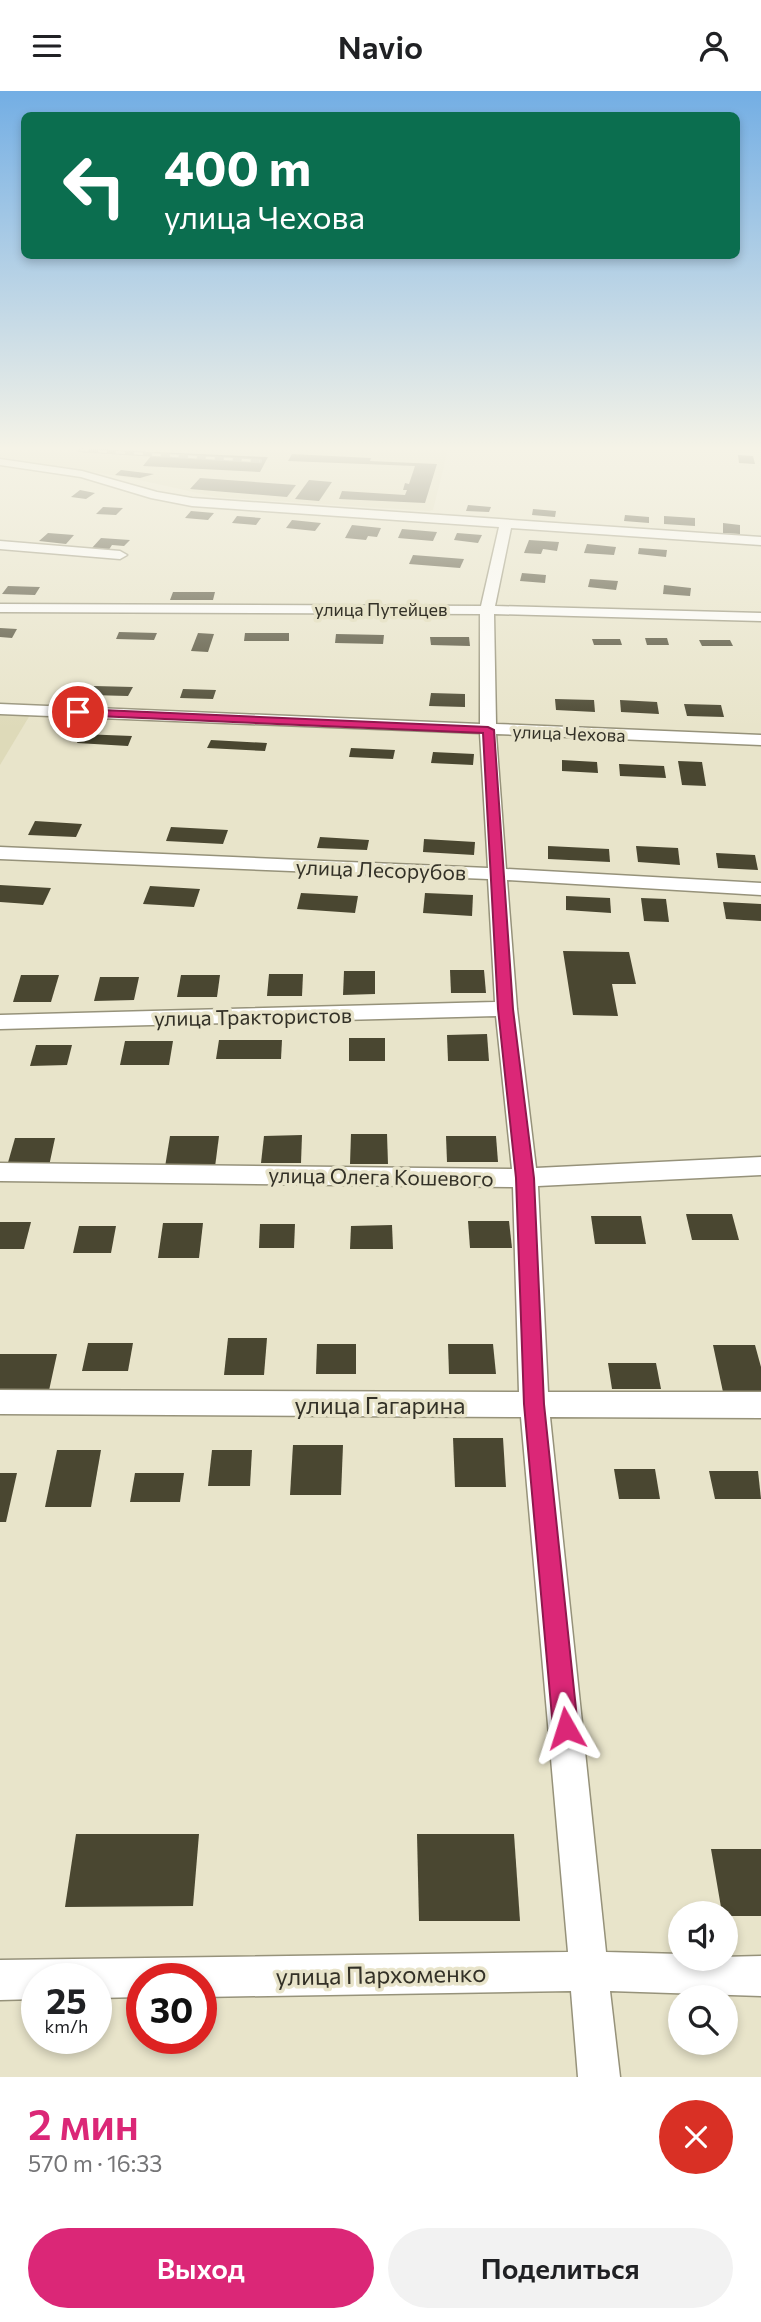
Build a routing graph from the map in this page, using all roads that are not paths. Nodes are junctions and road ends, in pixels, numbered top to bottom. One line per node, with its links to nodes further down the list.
1 (502, 543): 5 (street)
2 (0, 545): 3 (street)
3 (120, 555)
4 (0, 608): 5 (street, улица Путейцев)
5 (487, 610): 6 (street, улица Путейцев); 8 (street)
6 (761, 617)
7 (0, 709): 8 (street, улица Чехова)
8 (488, 730): 9 (street, улица Чехова); 11 (street)
9 (760, 744)
10 (0, 853): 11 (street, улица Лесорубов)
11 (499, 874): 12 (street, улица Лесорубов); 13 (street)
12 (761, 889)
13 (506, 1009): 14 (street, улица Трактористов); 17 (street)
14 (0, 1022)
15 (761, 1166): 17 (street, улица Олега Кошевого)
16 (0, 1172): 17 (street, улица Олега Кошевого)
17 (525, 1178): 19 (street)
18 (0, 1402): 19 (street, улица Гагарина)
19 (534, 1404): 20 (street, улица Гагарина); 21 (street)
20 (761, 1405)
21 (589, 1971): 22 (street, улица Пархоменко); 23 (street, улица Пархоменко); 24 (street)
22 (761, 1976)
23 (0, 1980)
24 (599, 2077)

